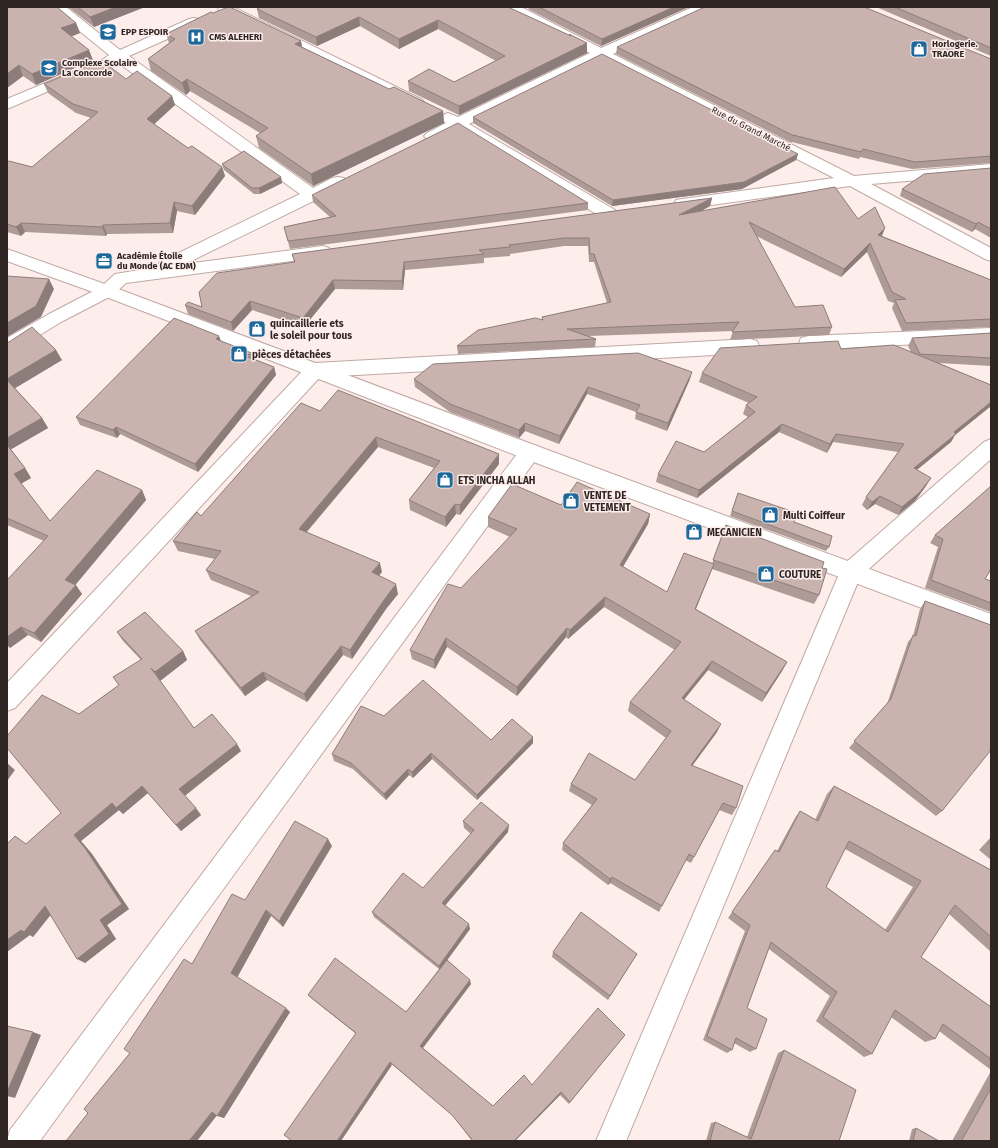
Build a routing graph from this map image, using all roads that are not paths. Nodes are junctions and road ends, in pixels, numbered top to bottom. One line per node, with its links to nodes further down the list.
1 (57, 7): 6 (street)
2 (510, 7): 5 (street, Rue du Grand Marché)
3 (704, 7): 5 (street)
4 (225, 8): 6 (street); 10 (street)
5 (602, 53): 10 (street); 14 (street, Rue du Grand Marché)
6 (119, 56): 7 (street); 15 (street)
7 (98, 65)
8 (84, 71): 9 (street)
9 (7, 104)
10 (459, 123): 11 (street); 17 (street)
11 (417, 144)
12 (991, 169): 14 (street)
13 (354, 175): 15 (street)
14 (852, 180): 16 (street); 19 (street, Rue du Grand Marché)
15 (312, 195): 21 (street)
16 (663, 207)
17 (585, 218)
18 (340, 250): 21 (street)
19 (991, 254)
20 (7, 255): 22 (street)
21 (150, 274): 22 (street)
22 (107, 290): 26 (street); 27 (street)
23 (991, 334): 24 (street)
24 (792, 344)
25 (768, 345): 27 (street)
26 (7, 346)
27 (315, 370): 29 (street); 32 (street)
28 (991, 447): 30 (street)
29 (530, 452): 30 (street); 33 (street)
30 (851, 572): 31 (street); 34 (street)
31 (991, 624)
32 (7, 700)
33 (21, 1141)
34 (611, 1141)

